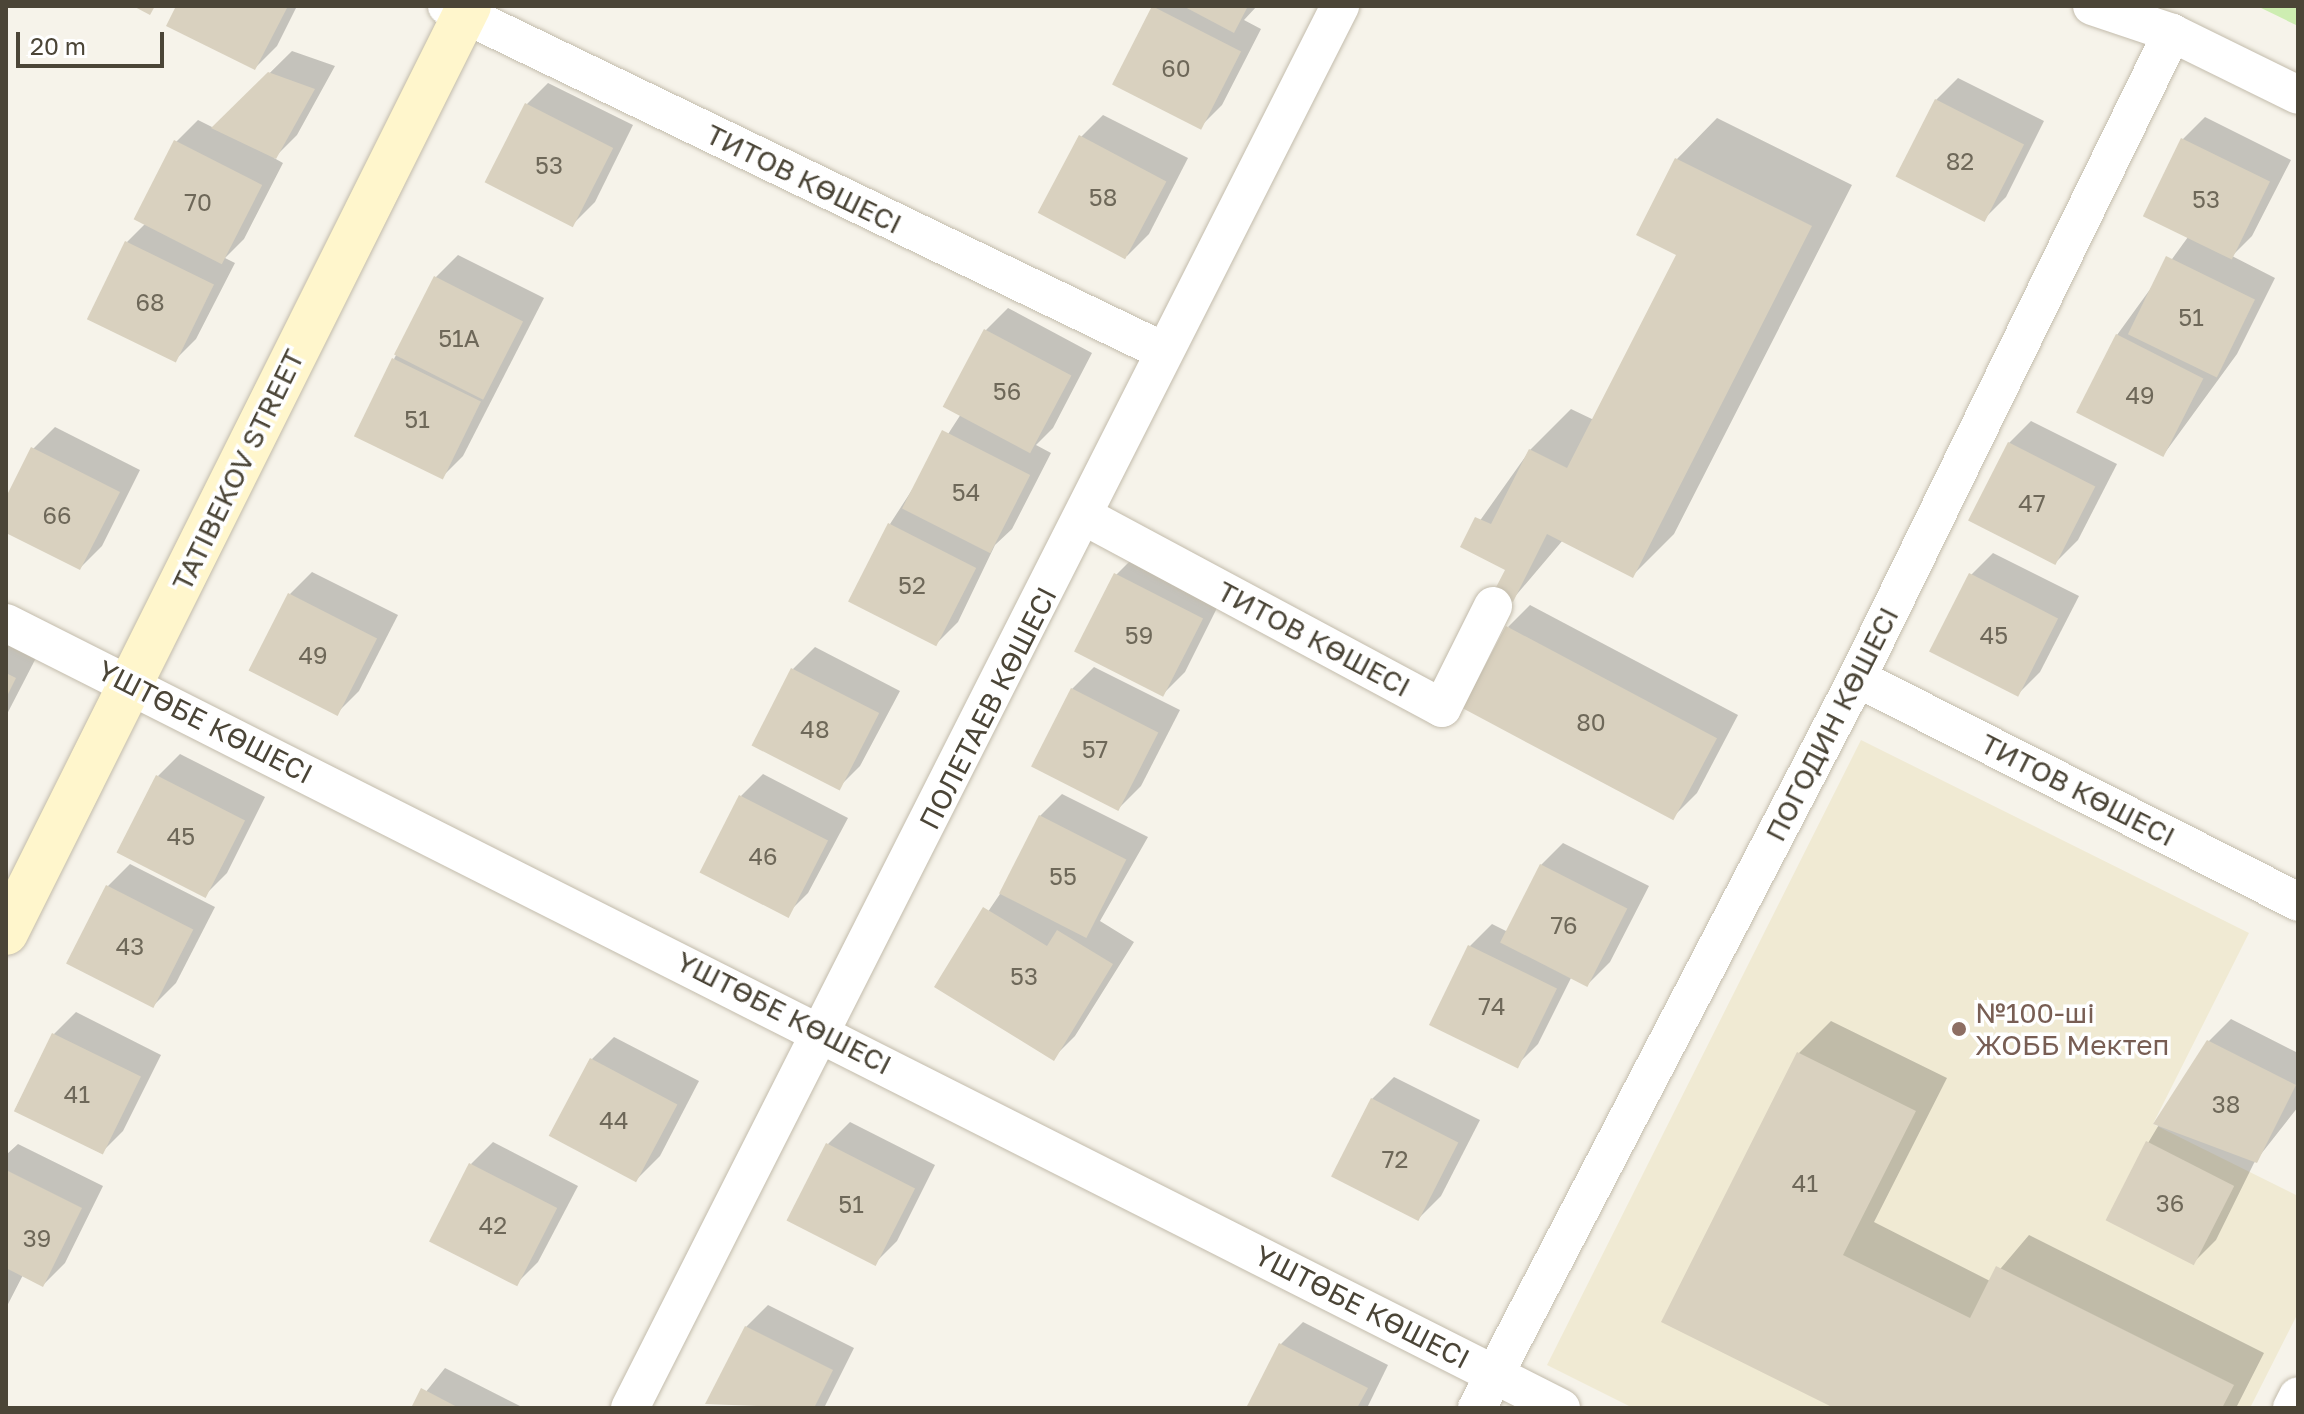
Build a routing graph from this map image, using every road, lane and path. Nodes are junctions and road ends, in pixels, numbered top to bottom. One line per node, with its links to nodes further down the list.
1 (1340, 6): 6 (street, ПОЛЕТАЕВ КӨШЕСІ)
2 (2092, 6): 4 (street)
3 (460, 9): 6 (street, ТИТОВ КӨШЕСІ); 11 (main road, TATIBEKOV STREET)
4 (2172, 33): 5 (street); 10 (street, ПОГОДИН КӨШЕСІ)
5 (2298, 95)
6 (1163, 351): 7 (street, ПОЛЕТАЕВ КӨШЕСІ)
7 (1086, 517): 8 (street, ТИТОВ КӨШЕСІ); 14 (street, ПОЛЕТАЕВ КӨШЕСІ)
8 (1493, 606)
9 (6, 623): 11 (street, ҮШТӨБЕ КӨШЕСІ)
10 (1857, 678): 12 (street, ТИТОВ КӨШЕСІ); 15 (street, ПОГОДИН КӨШЕСІ)
11 (131, 685): 13 (main road, TATIBEKOV STREET); 14 (street, ҮШТӨБЕ КӨШЕСІ)
12 (2298, 902)
13 (6, 933)
14 (821, 1031): 15 (street, ҮШТӨБЕ КӨШЕСІ); 17 (street, ПОЛЕТАЕВ КӨШЕСІ)
15 (1493, 1374): 18 (street, ПОГОДИН КӨШЕСІ); 19 (street, ҮШТӨБЕ КӨШЕСІ)
16 (2298, 1396): 20 (street)
17 (630, 1408)
18 (1477, 1408)
19 (1561, 1408)
20 (2292, 1408)

